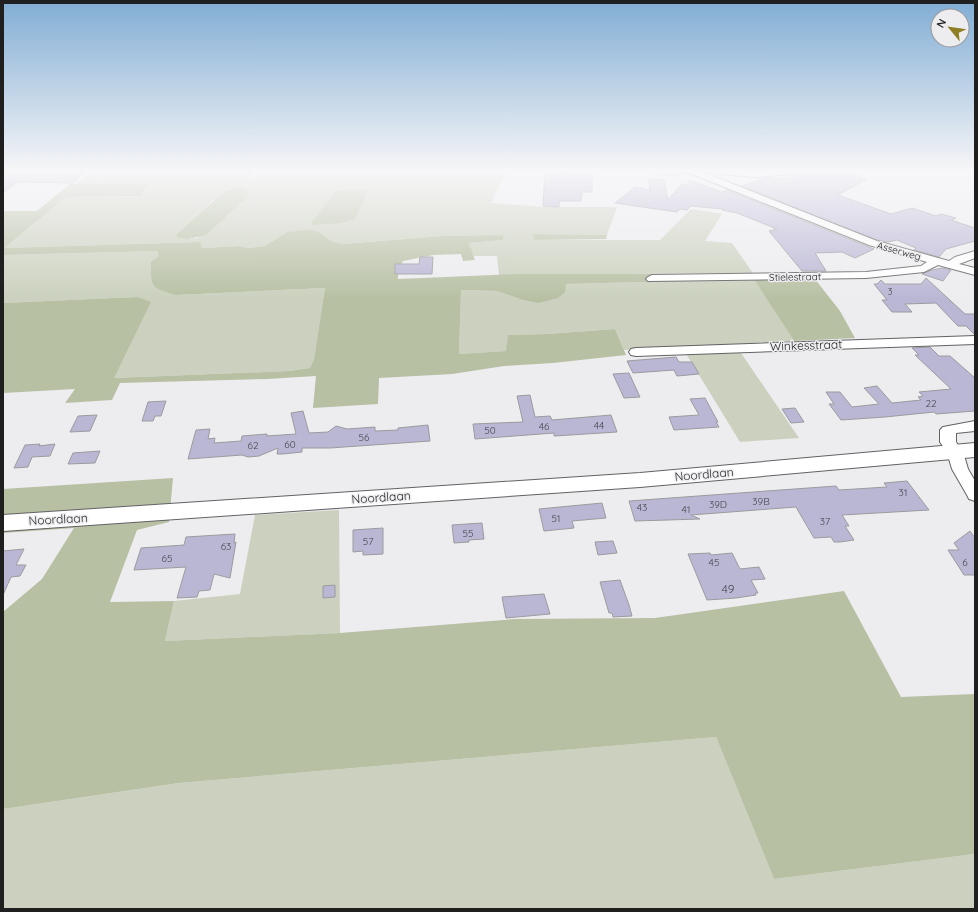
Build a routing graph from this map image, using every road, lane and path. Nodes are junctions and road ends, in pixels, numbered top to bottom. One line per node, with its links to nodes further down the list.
1 (799, 214): 3 (street, Asserweg)
2 (975, 254): 4 (street)
3 (936, 261): 4 (street, Asserweg); 6 (street, Stielestraat)
4 (951, 265): 5 (street, Asserweg)
5 (975, 272)
6 (652, 279)
7 (975, 340): 8 (street, Winkesstraat)
8 (636, 352)
9 (975, 426): 11 (street)
10 (975, 440): 11 (main road, Noordlaan)
11 (959, 448): 12 (street); 13 (main road, Noordlaan)
12 (975, 495)
13 (3, 523)

